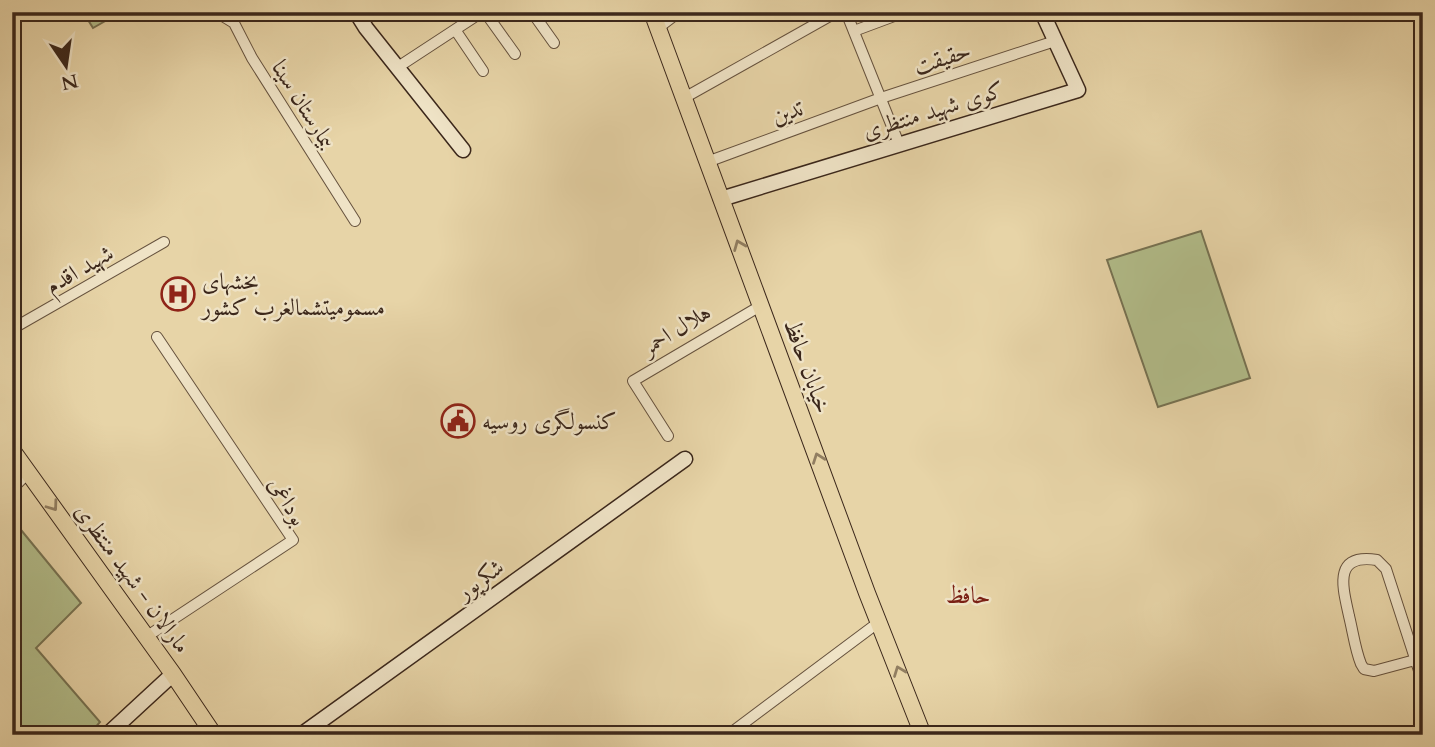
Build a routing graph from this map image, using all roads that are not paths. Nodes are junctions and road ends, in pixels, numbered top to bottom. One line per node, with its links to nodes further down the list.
1 (19, 12): 11 (highway)
2 (216, 12): 26 (street, بیمارستان سینا)
3 (356, 12): 18 (street)
4 (484, 12): 13 (street); 17 (street)
5 (532, 12): 16 (street)
6 (679, 12): 12 (street)
7 (837, 12): 21 (street)
8 (846, 12): 14 (street)
9 (905, 12): 14 (street)
10 (1042, 12): 15 (street, کوی شهید منتظری)
11 (12, 16)
12 (655, 20): 21 (main road, خیابان حافظ)
13 (456, 31): 18 (street); 19 (street)
14 (854, 31): 20 (street)
15 (1055, 41): 20 (street, حقیقت); 22 (street, کوی شهید منتظری)
16 (554, 43)
17 (515, 54)
18 (398, 67): 23 (street)
19 (483, 71)
20 (881, 98): 22 (street); 24 (street, تدین)
21 (684, 99): 24 (main road, خیابان حافظ)
22 (899, 144): 25 (street, کوی شهید منتظری)
23 (463, 150)
24 (707, 162): 25 (main road, خیابان حافظ)
25 (721, 199): 28 (main road, خیابان حافظ, one-way to 25)
26 (355, 221)
27 (164, 242): 29 (street, شهید اقدم)
28 (762, 304): 31 (street, هلال احمر); 36 (main road, خیابان حافظ, one-way to 28)
29 (12, 329)
30 (157, 337): 37 (street, بوداغی)
31 (668, 436)
32 (12, 450): 34 (main road, مارالان - شهید منتظری)
33 (685, 459): 43 (street, شکرپور)
34 (28, 473): 35 (street); 37 (main road, مارالان - شهید منتظری, one-way to 37)
35 (12, 489)
36 (879, 622): 44 (street); 45 (main road, خیابان حافظ, one-way to 36)
37 (146, 637): 39 (main road, مارالان - شهید منتظری)
38 (1415, 660): 38 (street); 40 (street)
39 (173, 674): 41 (street); 42 (main road, مارالان - شهید منتظری)
40 (1423, 683)
41 (107, 735)
42 (214, 735)
43 (301, 735)
44 (728, 735)
45 (923, 735)

